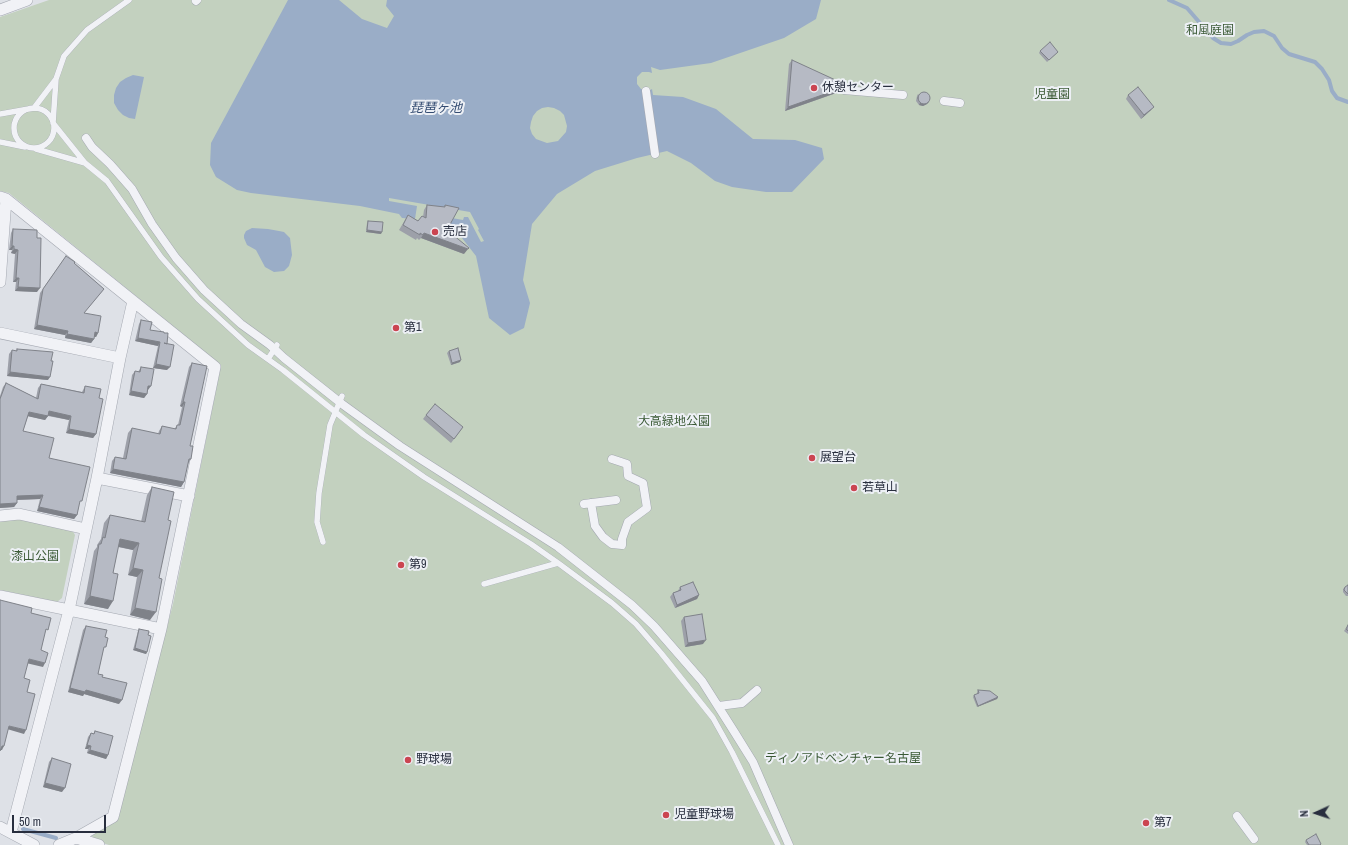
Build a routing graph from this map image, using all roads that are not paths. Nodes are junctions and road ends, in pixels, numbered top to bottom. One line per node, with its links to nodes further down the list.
1 (27, 0): 3 (street)
2 (129, 0): 4 (lane)
3 (0, 10)
4 (56, 79): 10 (lane); 12 (lane)
5 (844, 90): 7 (street)
6 (646, 91): 16 (street)
7 (903, 95)
8 (944, 100): 9 (street)
9 (960, 103)
10 (34, 108): 11 (lane); 12 (lane); 15 (lane)
11 (0, 114)
12 (53, 123): 15 (lane); 17 (lane)
13 (86, 138): 22 (street)
14 (0, 142): 15 (lane)
15 (32, 148): 17 (lane)
16 (655, 154)
17 (85, 163): 24 (lane)
18 (3, 198): 19 (street); 20 (street)
19 (0, 282)
20 (133, 301): 23 (street); 29 (street)
21 (0, 333): 23 (street)
22 (276, 347): 24 (lane); 25 (street)
23 (120, 358): 28 (street)
24 (268, 359): 26 (lane)
25 (340, 399): 26 (lane); 40 (street)
26 (335, 412): 33 (lane); 34 (lane)
27 (612, 459): 30 (street)
28 (97, 478): 29 (street); 32 (street)
29 (188, 496): 38 (street)
30 (616, 500)
31 (0, 516): 32 (street)
32 (86, 529): 37 (street)
33 (323, 542)
34 (558, 563): 35 (lane); 49 (lane)
35 (484, 584)
36 (0, 596): 37 (street)
37 (69, 610): 38 (street); 43 (street)
38 (161, 629): 44 (street)
39 (757, 690): 40 (street)
40 (719, 706): 50 (street)
41 (1237, 816): 45 (street)
42 (0, 827): 43 (street)
43 (10, 832): 46 (street)
44 (76, 838): 47 (street); 48 (street)
45 (1254, 839)
46 (34, 845)
47 (60, 845)
48 (99, 845)
49 (778, 845)
50 (789, 845)

